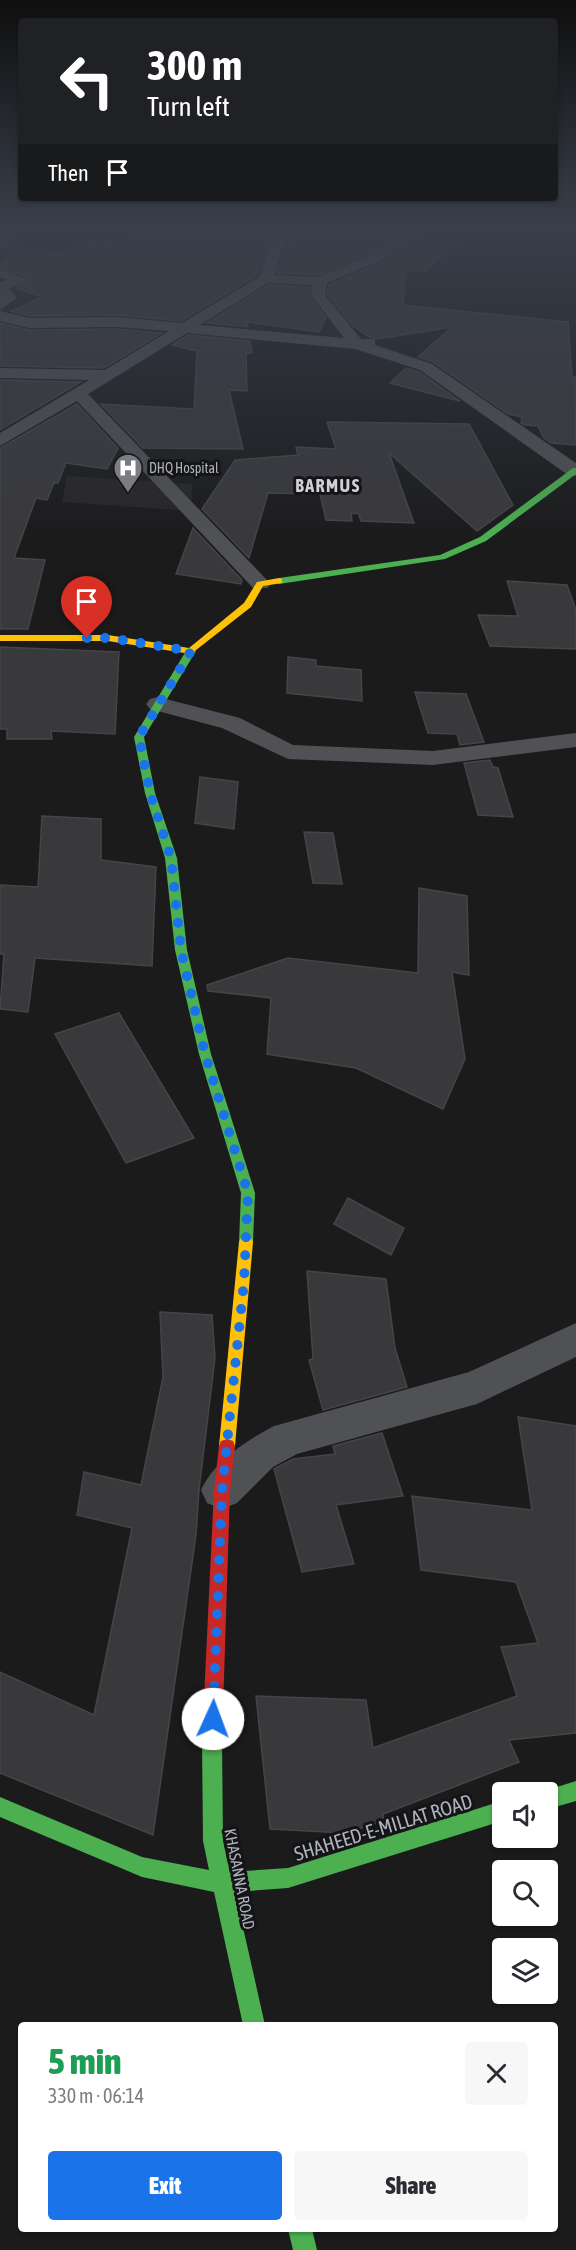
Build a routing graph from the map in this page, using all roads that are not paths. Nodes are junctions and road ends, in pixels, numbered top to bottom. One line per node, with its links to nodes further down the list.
1 (184, 330): 6 (street)
2 (210, 330): 4 (street)
3 (351, 330): 4 (street)
4 (363, 343): 9 (street)
5 (0, 373): 6 (street)
6 (111, 375): 7 (street)
7 (80, 394): 8 (street); 10 (street)
8 (0, 441)
9 (575, 470): 10 (street)
10 (260, 584): 12 (street, KHASANNA ROAD)
11 (0, 638): 12 (street)
12 (191, 651): 13 (street, KHASANNA ROAD)
13 (158, 704): 14 (street); 16 (street, KHASANNA ROAD)
14 (576, 740)
15 (576, 1339): 16 (street)
16 (222, 1490): 21 (street, KHASANNA ROAD)
17 (576, 1791): 18 (street)
18 (558, 1796)
19 (0, 1807): 21 (street, SHAHEED-E-MILLAT ROAD)
20 (492, 1814): 21 (street, SHAHEED-E-MILLAT ROAD)
21 (222, 1883): 22 (street, KHASANNA ROAD)
22 (253, 2022)
23 (301, 2232): 24 (street)
24 (305, 2250)

